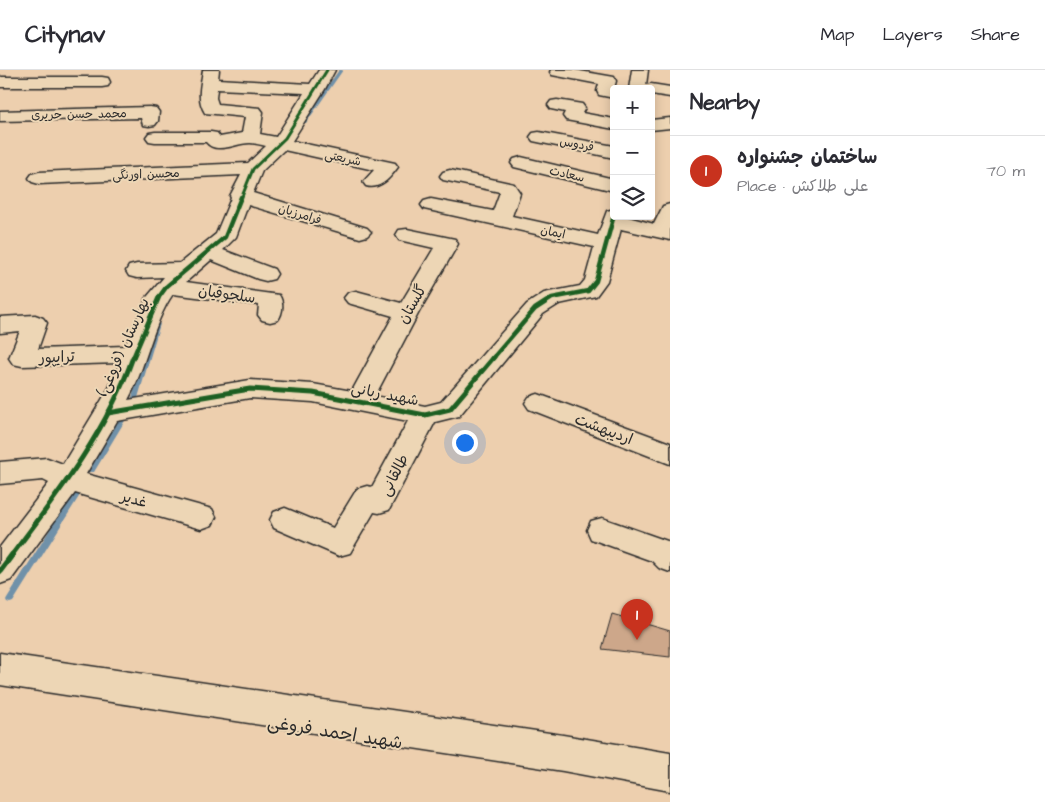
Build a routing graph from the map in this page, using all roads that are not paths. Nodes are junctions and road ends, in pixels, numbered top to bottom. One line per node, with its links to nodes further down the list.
1 (640, 70): 8 (street)
2 (558, 72): 10 (street)
3 (62, 75): 6 (street); 7 (street)
4 (211, 77): 5 (street); 17 (street)
5 (322, 79): 19 (street, بهارستان (فروغی))
6 (0, 82)
7 (102, 82)
8 (642, 85)
9 (655, 90): 11 (street)
10 (610, 92)
11 (670, 92)
12 (557, 105): 14 (street)
13 (0, 116): 17 (street, محمد حسن حریری)
14 (610, 123)
15 (670, 123): 16 (street)
16 (655, 125)
17 (251, 137): 19 (street)
18 (539, 137): 20 (street, فردوس)
19 (283, 145): 24 (street, شریعتی); 27 (street, بهارستان (فروغی))
20 (610, 151)
21 (521, 164): 25 (street, سعادت)
22 (450, 176): 30 (street)
23 (39, 178): 27 (street, محسن اورنگی)
24 (373, 182)
25 (610, 184)
26 (204, 189): 27 (street)
27 (247, 190): 32 (street, فرامرزیان); 35 (street, بهارستان (فروغی))
28 (431, 205): 30 (street, ایمان)
29 (670, 210): 33 (street)
30 (500, 219): 31 (street, ایمان)
31 (611, 227): 33 (street, ایمان); 47 (street, شهید ربانی)
32 (360, 232)
33 (666, 233)
34 (407, 235): 40 (street, گلستان)
35 (213, 254): 37 (street); 38 (street, بهارستان (فروغی))
36 (137, 271): 38 (street)
37 (266, 274)
38 (177, 283): 41 (street, سلجوقیان); 43 (street, بهارستان (فروغی))
39 (356, 298): 40 (street)
40 (407, 312): 44 (street, گلستان)
41 (270, 315)
42 (0, 325): 43 (street, ترایپور)
43 (134, 354): 46 (street, بهارستان (فروغی))
44 (359, 402): 46 (street, شهید ربانی); 47 (street, شهید ربانی)
45 (538, 403): 48 (street, اردیبهشت)
46 (108, 413): 50 (street, بهارستان (فروغی))
47 (425, 415): 52 (street, طالقانی)
48 (670, 454)
49 (0, 473): 50 (street)
50 (68, 480): 51 (street, غدیر); 55 (street, بهارستان (فروغی))
51 (201, 517)
52 (284, 520)
53 (602, 530): 54 (street)
54 (670, 559)
55 (0, 571)
56 (0, 669): 58 (street, شهید احمد فروغی)
57 (0, 678): 59 (street, شهید احمد فروغی)
58 (670, 772)
59 (670, 788)

